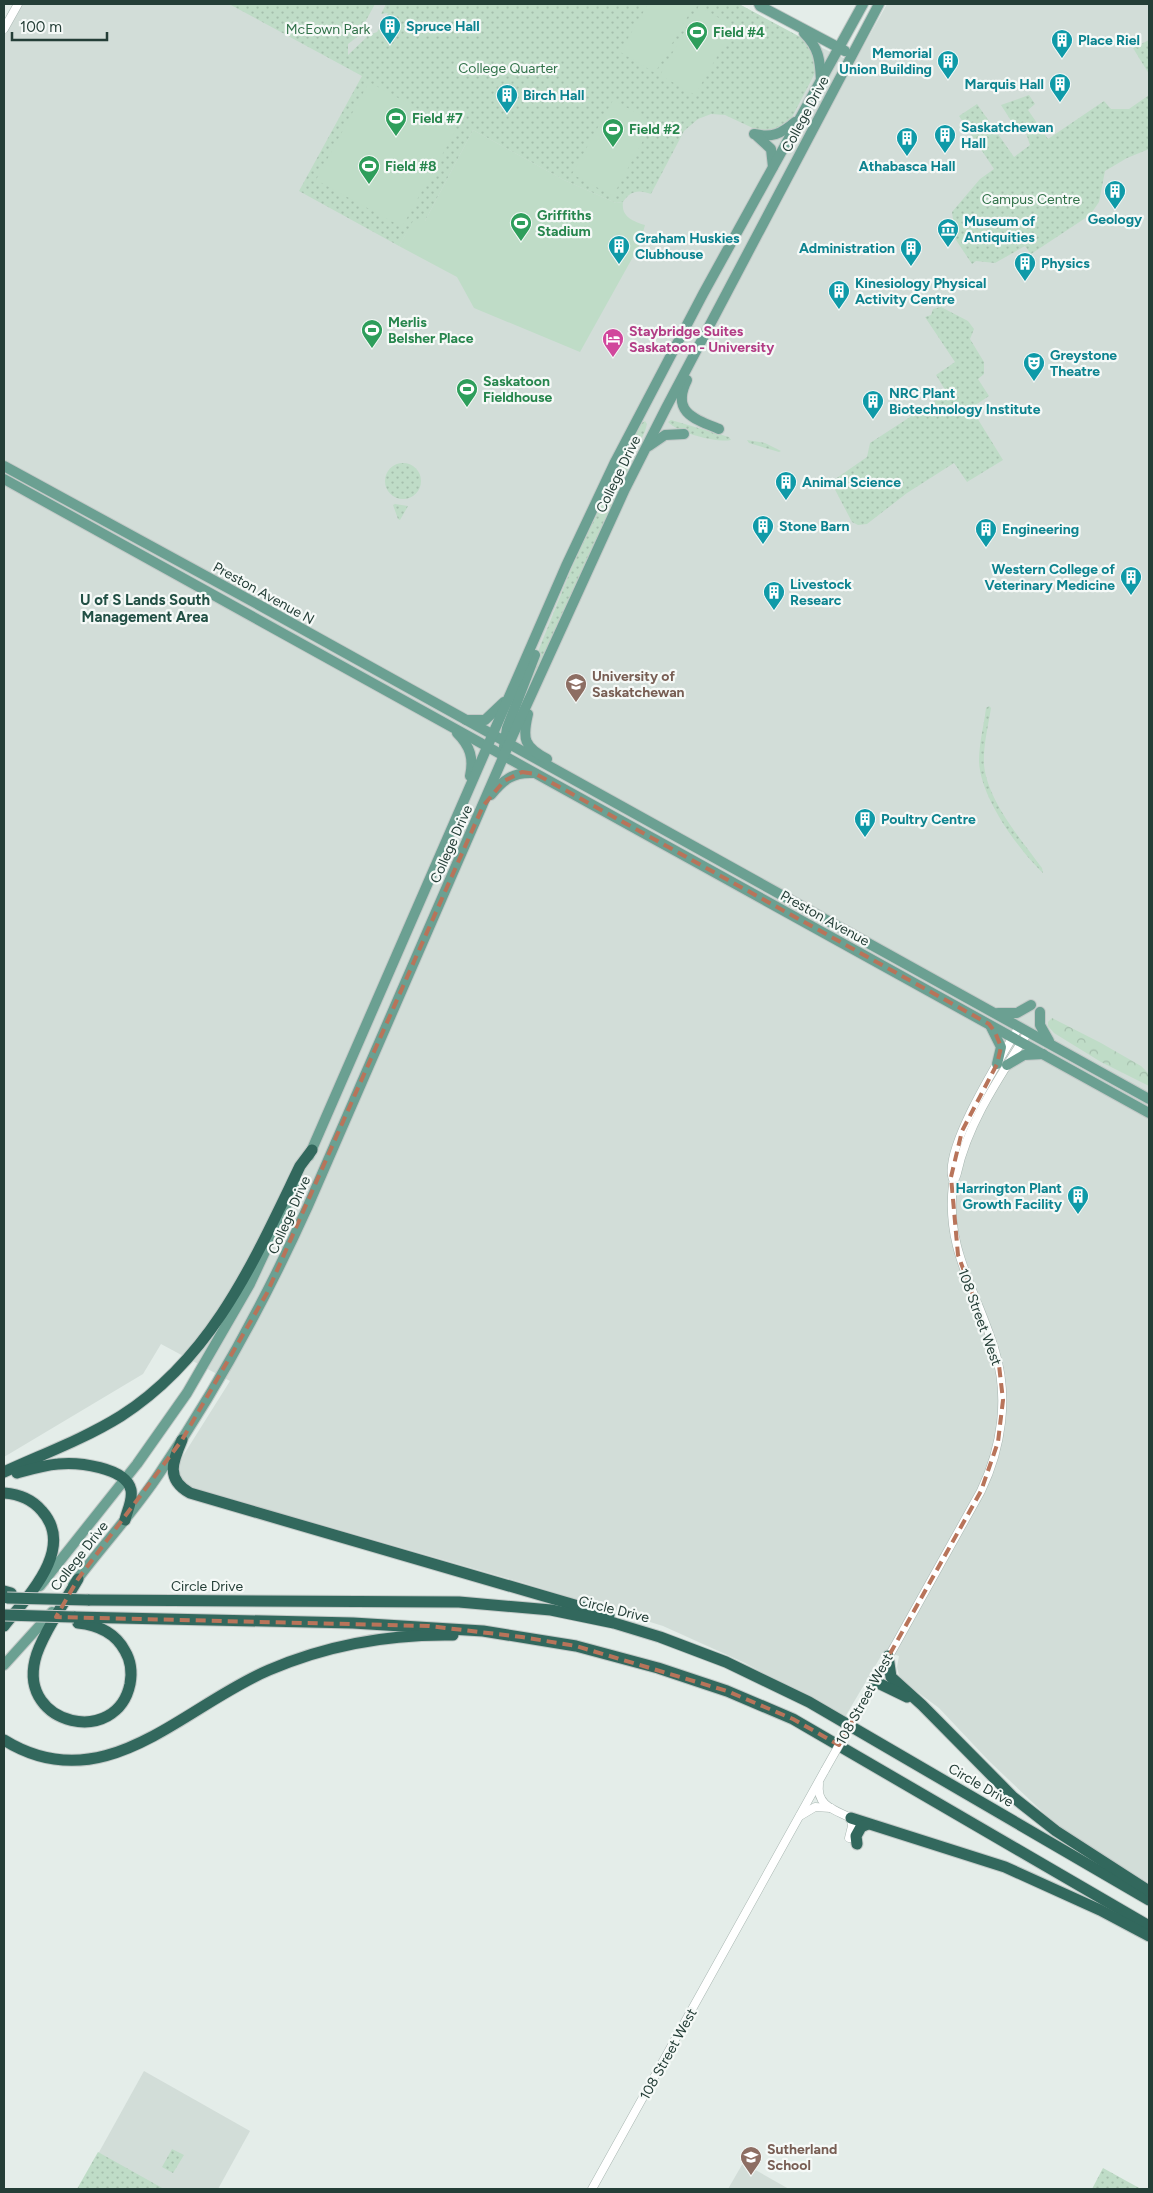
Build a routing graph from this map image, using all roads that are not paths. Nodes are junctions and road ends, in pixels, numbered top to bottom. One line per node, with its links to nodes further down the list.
1 (18, 4): 7 (street)
2 (759, 4): 6 (main road)
3 (767, 4): 8 (main road)
4 (863, 4): 8 (main road, College Drive)
5 (879, 4): 9 (main road, College Drive)
6 (797, 27): 8 (main road); 10 (main road)
7 (4, 29)
8 (841, 45): 9 (main road); 10 (main road, College Drive)
9 (854, 51): 13 (main road, College Drive)
10 (820, 82): 11 (main road, College Drive)
11 (800, 119): 12 (main road, College Drive); 12 (main road)
12 (773, 168): 19 (main road, College Drive)
13 (699, 346): 14 (main road); 16 (main road, College Drive)
14 (719, 429)
15 (684, 434): 16 (main road)
16 (646, 448): 21 (main road, College Drive)
17 (4, 466): 22 (main road, Preston Avenue N)
18 (4, 479): 23 (main road, Preston Avenue N)
19 (589, 515): 20 (main road, College Drive); 25 (main road)
20 (510, 695): 22 (main road); 24 (main road, College Drive)
21 (531, 696): 25 (main road, College Drive); 30 (main road)
22 (462, 719): 24 (main road, Preston Avenue N)
23 (450, 725): 26 (main road, Preston Avenue N); 28 (main road)
24 (492, 736): 25 (main road, Preston Avenue N); 26 (main road, College Drive)
25 (506, 744): 26 (main road); 30 (main road, Preston Avenue)
26 (496, 751): 27 (main road, Preston Avenue); 28 (main road, College Drive); 29 (main road, College Drive); 31 (main road)
27 (536, 774): 29 (main road); 33 (main road, Preston Avenue)
28 (466, 795): 41 (main road, College Drive)
29 (483, 806): 31 (main road, College Drive)
30 (624, 808): 32 (main road, Preston Avenue)
31 (462, 854): 42 (main road, College Drive)
32 (994, 1013): 34 (main road, Preston Avenue); 36 (main road)
33 (989, 1024): 35 (main road, Preston Avenue); 38 (main road)
34 (1024, 1029): 35 (street, 108 Street West); 36 (main road, Preston Avenue)
35 (1017, 1039): 37 (main road, Preston Avenue); 38 (street, 108 Street West)
36 (1053, 1046): 39 (main road, Preston Avenue)
37 (1044, 1054): 38 (main road); 40 (main road, Preston Avenue)
38 (1002, 1064): 55 (street, 108 Street West)
39 (1149, 1100)
40 (1149, 1113)
41 (312, 1150): 43 (highway); 45 (main road, College Drive)
42 (182, 1440): 47 (main road, College Drive); 54 (highway)
43 (4, 1472)
44 (4, 1477): 45 (highway)
45 (125, 1480): 47 (highway); 52 (main road, College Drive)
46 (4, 1493): 52 (highway)
47 (125, 1520): 48 (main road, College Drive)
48 (78, 1579): 51 (highway); 56 (main road, College Drive)
49 (6, 1595): 54 (highway, Circle Drive, bridge)
50 (4, 1616): 51 (highway, bridge)
51 (73, 1620): 53 (highway)
52 (4, 1626)
53 (576, 1646): 61 (highway); 70 (highway)
54 (685, 1646): 69 (highway, Circle Drive)
55 (888, 1656): 57 (street, 108 Street West); 58 (highway)
56 (4, 1665)
57 (874, 1681): 58 (highway); 62 (street, 108 Street West, bridge)
58 (922, 1705): 68 (highway)
59 (4, 1740): 61 (highway)
60 (4, 1746): 61 (highway)
61 (30, 1753)
62 (820, 1778): 63 (street); 64 (street, 108 Street West)
63 (831, 1808): 64 (street); 65 (street)
64 (799, 1816): 72 (street, 108 Street West)
65 (852, 1818): 66 (highway); 67 (street)
66 (868, 1824): 67 (highway); 71 (highway)
67 (853, 1841)
68 (1149, 1891)
69 (1149, 1900)
70 (1149, 1926)
71 (1149, 1936)
72 (592, 2189)

